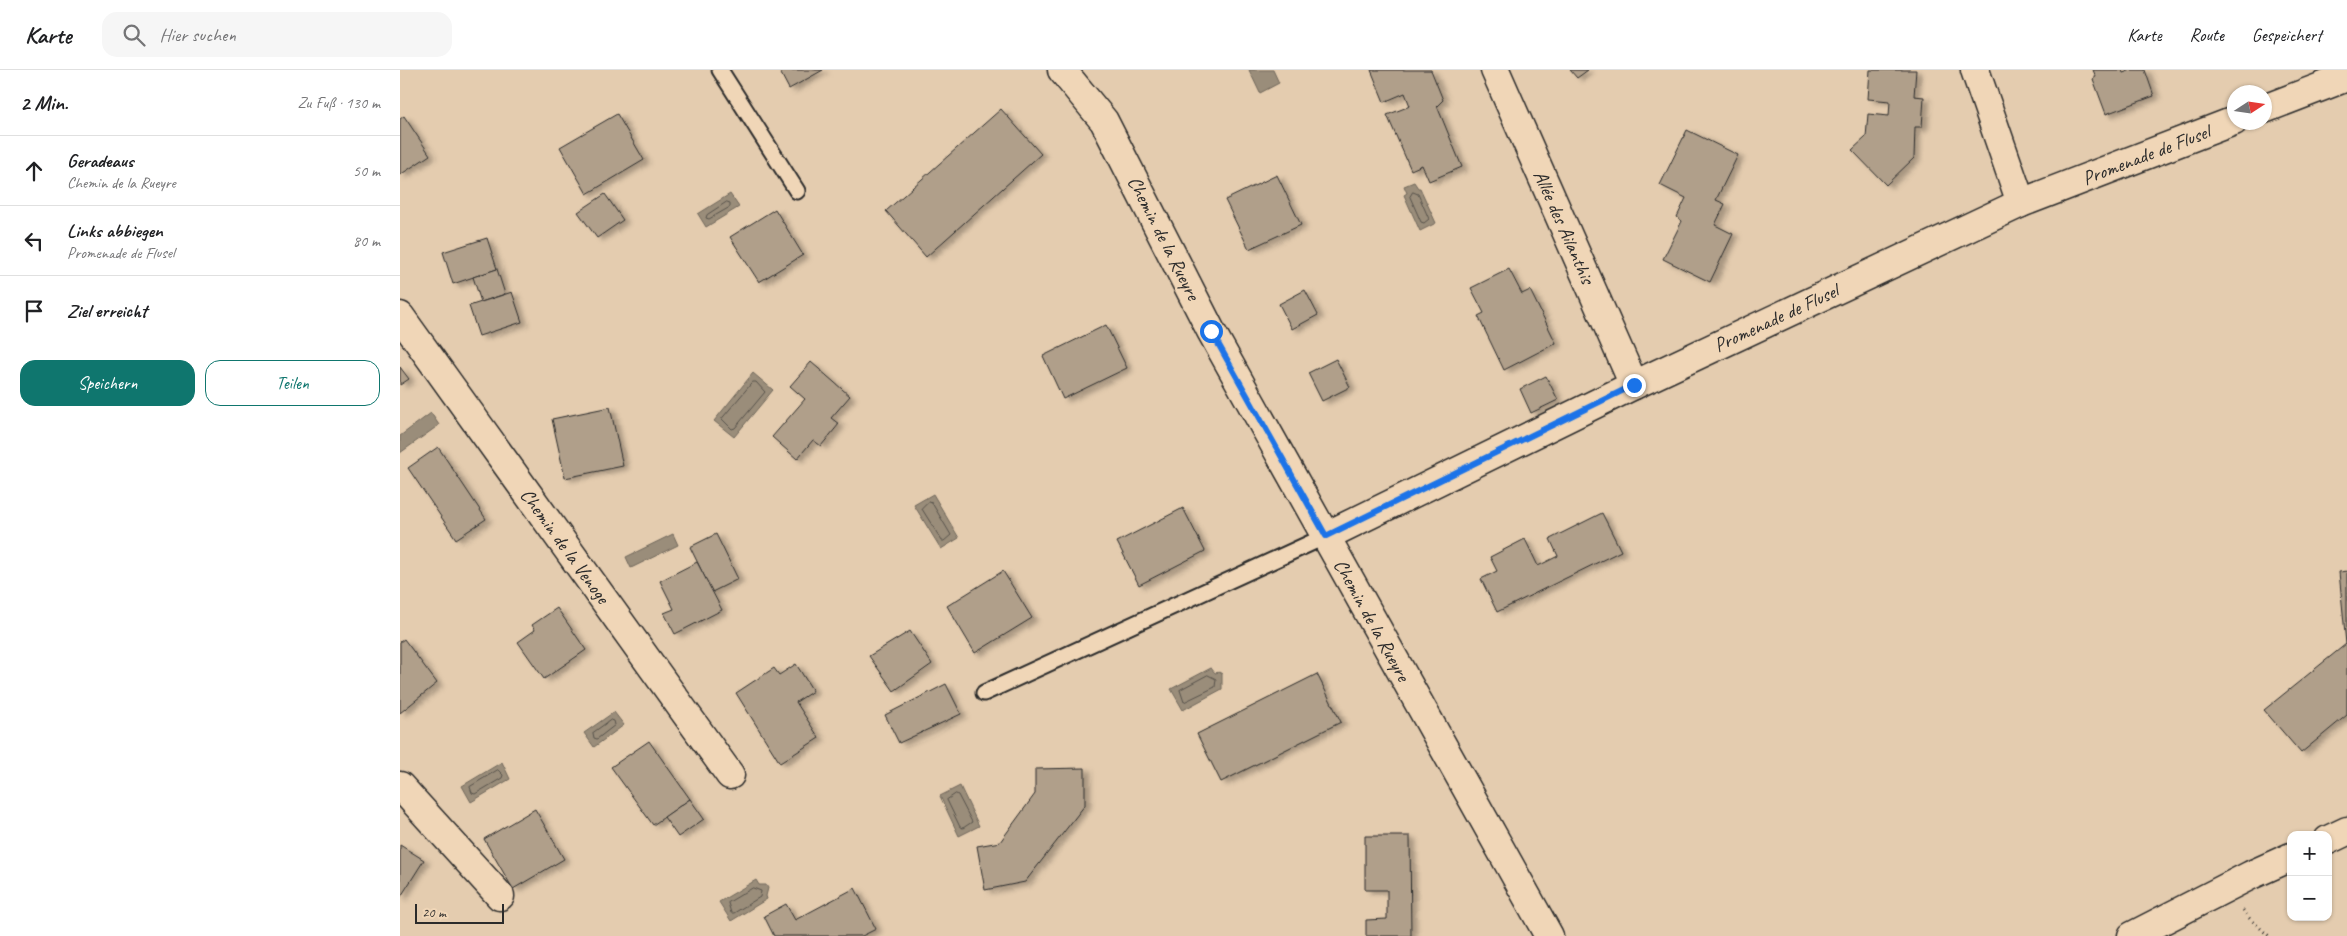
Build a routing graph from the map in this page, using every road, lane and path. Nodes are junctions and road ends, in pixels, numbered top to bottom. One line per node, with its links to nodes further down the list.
1 (720, 70): 8 (lane)
2 (1062, 70): 12 (street, Chemin de la Rueyre)
3 (1495, 70): 11 (street, Allée des Ailanthis)
4 (1975, 70): 9 (street)
5 (2347, 77): 6 (street)
6 (2272, 106)
7 (2227, 124): 9 (street, Promenade de Flusel)
8 (797, 191)
9 (2021, 203): 11 (street, Promenade de Flusel)
10 (400, 316): 14 (street, Chemin de la Venoge)
11 (1634, 385): 12 (street, Promenade de Flusel)
12 (1326, 536): 13 (lane); 21 (street, Chemin de la Rueyre)
13 (984, 693)
14 (730, 775)
15 (400, 786): 20 (street)
16 (2347, 831): 17 (street)
17 (2332, 838)
18 (2287, 859): 19 (street)
19 (2229, 886): 22 (street); 23 (path)
20 (500, 896)
21 (1549, 936)
22 (2132, 936)
23 (2269, 936)

